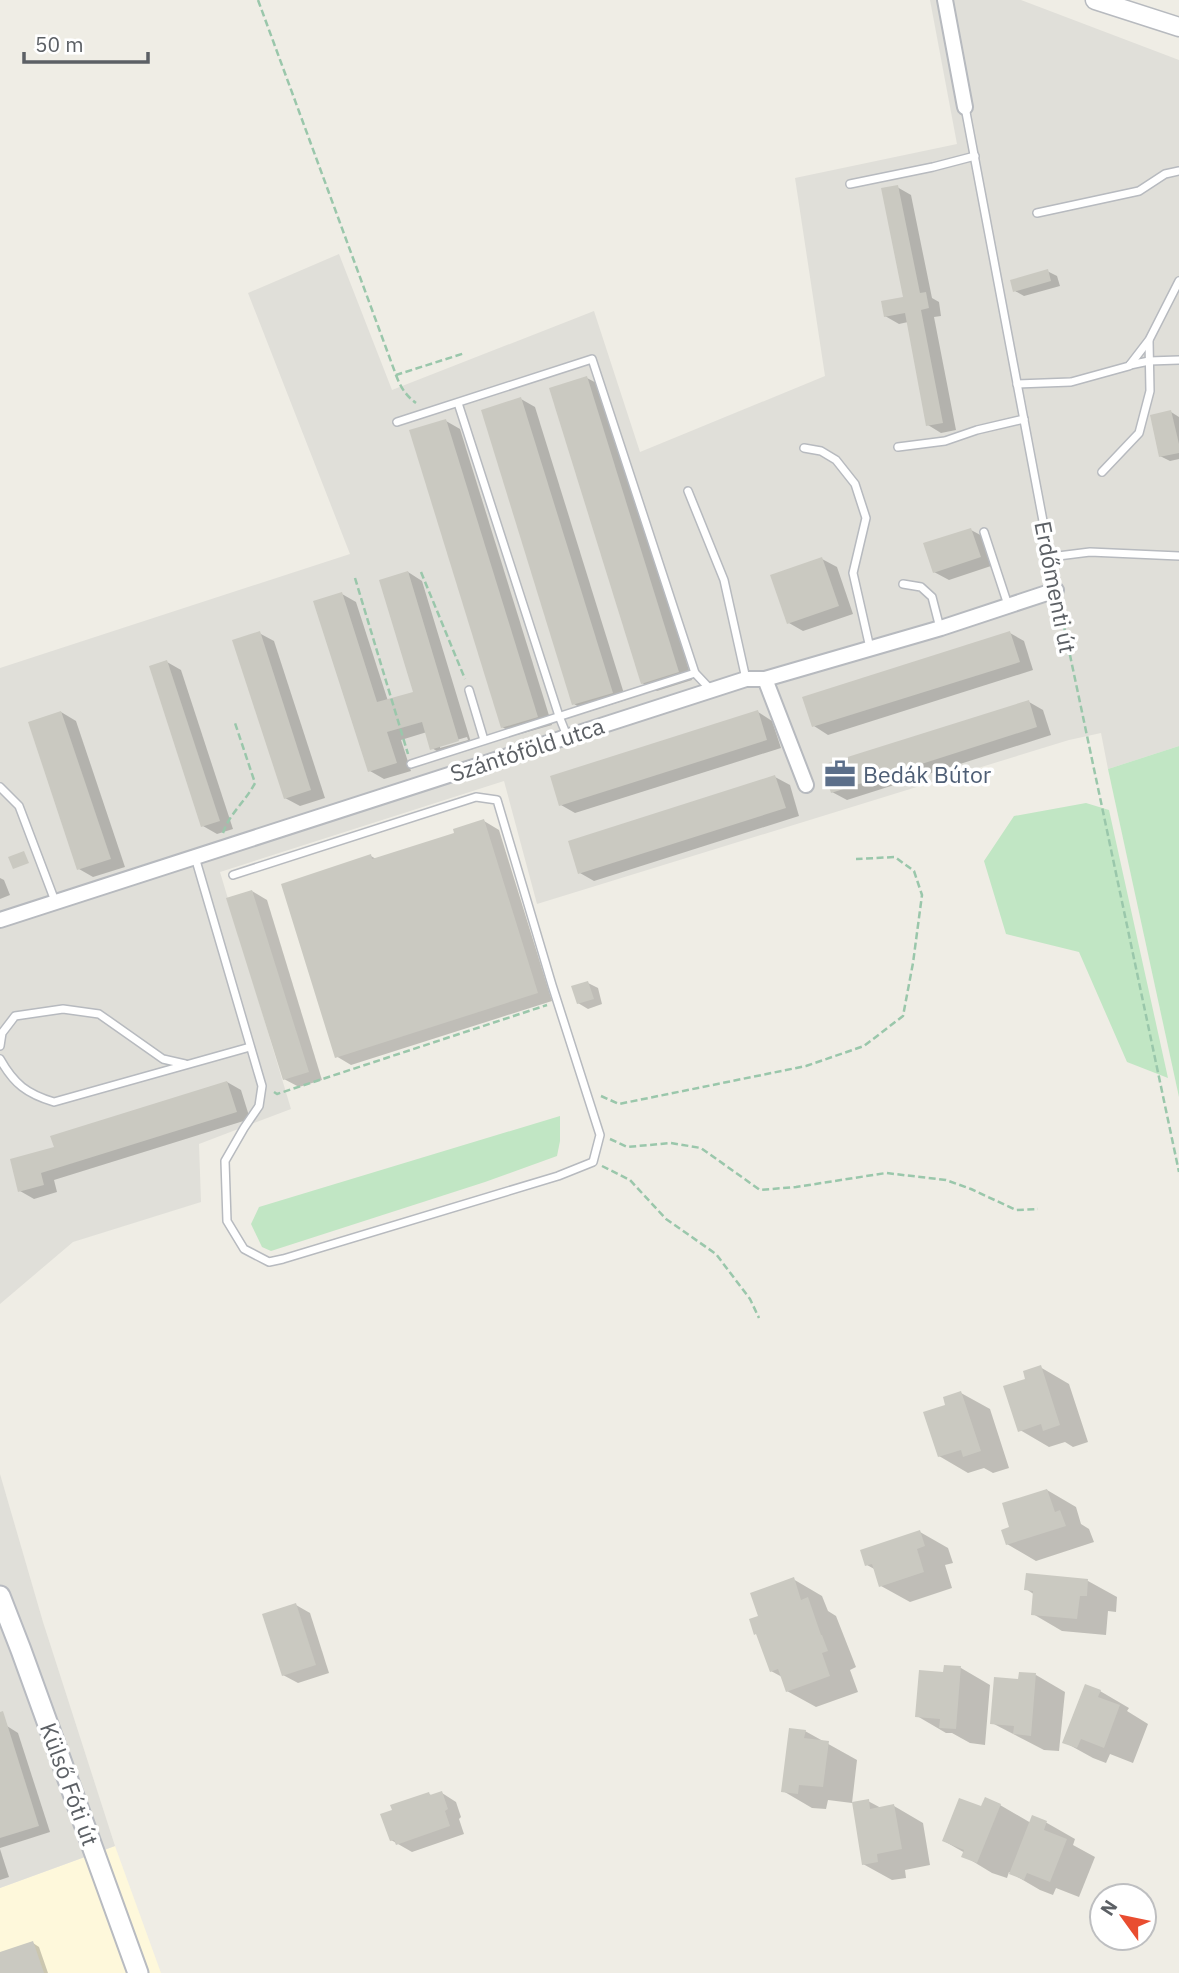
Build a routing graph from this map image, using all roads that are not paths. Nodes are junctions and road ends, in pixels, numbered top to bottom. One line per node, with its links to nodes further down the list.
1 (945, 0): 4 (street, Erdőmenti út)
2 (1095, 0): 3 (street)
3 (1179, 27)
4 (965, 107): 5 (lane, Erdőmenti út)
5 (975, 156): 7 (lane); 14 (lane, Erdőmenti út)
6 (1179, 171): 8 (lane)
7 (850, 184)
8 (1037, 213)
9 (1179, 281): 10 (lane)
10 (1149, 340): 12 (lane); 13 (lane)
11 (1179, 360): 12 (lane)
12 (1149, 361): 13 (lane); 20 (lane)
13 (1129, 366): 14 (lane)
14 (1017, 384): 16 (lane, Erdőmenti út)
15 (458, 403): 17 (lane); 30 (lane); 35 (lane)
16 (1024, 419): 18 (lane); 24 (lane, Erdőmenti út)
17 (397, 422)
18 (898, 447)
19 (804, 448): 29 (lane)
20 (1102, 472)
21 (688, 491): 31 (lane)
22 (984, 532): 27 (lane)
23 (1179, 556): 24 (lane)
24 (1050, 557): 26 (lane, Erdőmenti út)
25 (904, 584): 28 (lane)
26 (1056, 590): 27 (street, Szántóföld utca)
27 (1009, 605): 28 (street, Szántóföld utca)
28 (940, 628): 29 (street, Szántóföld utca)
29 (870, 648): 32 (street, Szántóföld utca)
30 (695, 673): 34 (lane); 35 (lane)
31 (746, 679): 32 (street, Szántóföld utca); 34 (street, Szántóföld utca)
32 (765, 680): 39 (street)
33 (469, 690): 37 (lane)
34 (711, 690): 36 (street, Szántóföld utca)
35 (559, 716): 36 (lane); 37 (lane)
36 (567, 736): 41 (street, Szántóföld utca)
37 (484, 740): 38 (lane)
38 (411, 764)
39 (806, 785)
40 (0, 787): 43 (lane)
41 (194, 858): 43 (street, Szántóföld utca); 46 (lane)
42 (233, 875): 46 (lane)
43 (55, 901): 44 (street, Szántóföld utca)
44 (0, 920)
45 (0, 1046): 48 (lane)
46 (250, 1046): 48 (lane)
47 (0, 1059): 48 (lane)
48 (186, 1064)
49 (0, 1596): 50 (main road, Külső Fóti út)
50 (138, 1973)

